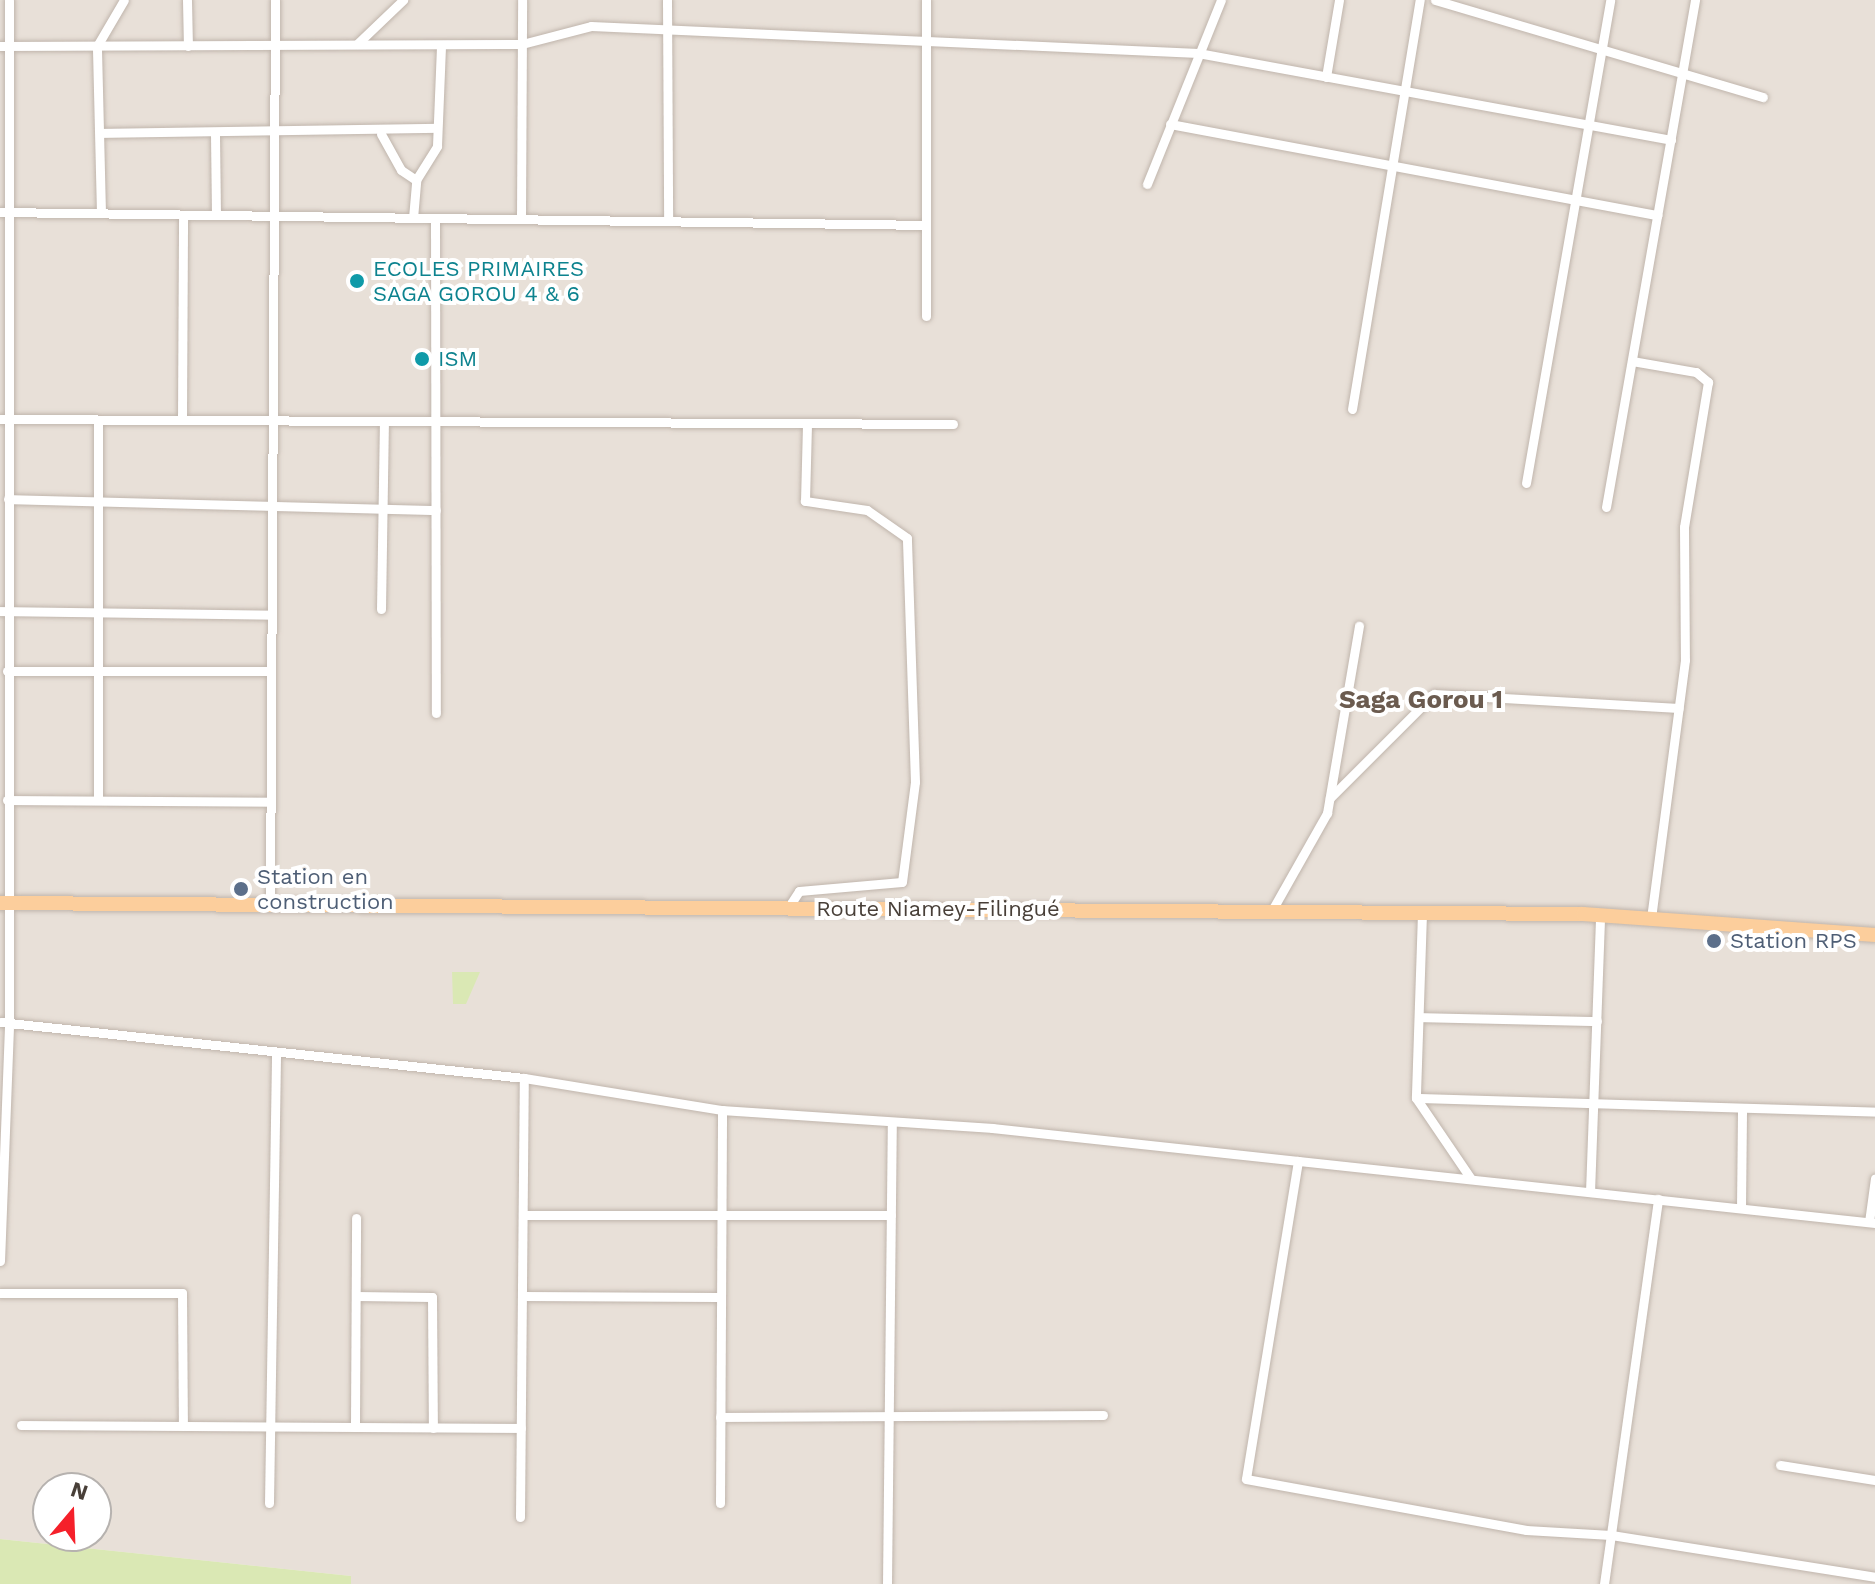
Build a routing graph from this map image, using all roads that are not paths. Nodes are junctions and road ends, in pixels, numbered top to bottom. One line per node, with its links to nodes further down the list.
1 (9, 0): 19 (street)
2 (124, 0): 20 (street)
3 (187, 0): 21 (street)
4 (275, 0): 22 (street)
5 (403, 0): 23 (street)
6 (522, 0): 17 (street)
7 (667, 0): 15 (street)
8 (926, 0): 16 (street)
9 (1221, 0): 25 (street)
10 (1339, 0): 27 (street)
11 (1420, 0): 28 (street)
12 (1435, 0): 24 (street)
13 (1610, 0): 24 (street)
14 (1695, 0): 26 (street)
15 (667, 30): 16 (street); 17 (street); 51 (street)
16 (926, 41): 25 (street); 52 (street)
17 (522, 44): 18 (street); 50 (street)
18 (441, 45): 23 (street); 32 (street)
19 (5, 46): 20 (street); 42 (street)
20 (97, 46): 21 (street); 33 (street)
21 (188, 46): 22 (street)
22 (274, 46): 23 (street); 36 (street)
23 (354, 46)
24 (1601, 49): 26 (street); 31 (street)
25 (1198, 53): 27 (street); 30 (street)
26 (1682, 73): 29 (street); 37 (street)
27 (1326, 77): 28 (street)
28 (1405, 91): 31 (street); 38 (street)
29 (1763, 97)
30 (1170, 124): 38 (street); 40 (street)
31 (1588, 125): 37 (street); 41 (street)
32 (436, 128): 35 (street); 39 (street)
33 (100, 133): 34 (street); 43 (street)
34 (215, 134): 36 (street); 45 (street)
35 (381, 134): 36 (street); 39 (street)
36 (274, 135): 47 (street)
37 (1671, 140): 46 (street)
38 (1392, 165): 41 (street); 57 (street)
39 (416, 180): 48 (street)
40 (1147, 184)
41 (1575, 199): 46 (street); 66 (street)
42 (4, 212): 43 (street); 53 (street)
43 (101, 213): 44 (street)
44 (183, 215): 45 (street); 60 (street)
45 (216, 215): 47 (street)
46 (1658, 215): 56 (street)
47 (273, 216): 48 (street); 61 (street)
48 (413, 218): 49 (street)
49 (435, 218): 50 (street); 63 (street)
50 (521, 219): 51 (street)
51 (668, 221): 52 (street)
52 (926, 225): 54 (street)
53 (4, 275): 55 (street)
54 (926, 316)
55 (4, 332): 58 (street)
56 (1632, 361): 70 (street); 82 (street)
57 (1352, 409)
58 (4, 419): 59 (street); 67 (street)
59 (98, 420): 60 (street); 68 (street)
60 (182, 420): 61 (street)
61 (272, 421): 62 (street); 69 (street)
62 (384, 421): 63 (street); 71 (street)
63 (436, 422): 64 (street); 72 (street)
64 (807, 423): 65 (street); 90 (street)
65 (953, 424)
66 (1526, 483)
67 (8, 499): 68 (street); 74 (street)
68 (98, 501): 69 (street); 75 (street)
69 (272, 506): 71 (street); 76 (street)
70 (1606, 507)
71 (382, 508): 72 (street); 73 (street)
72 (436, 510): 83 (street)
73 (381, 609)
74 (4, 611): 75 (street); 78 (street)
75 (98, 613): 76 (street); 79 (street)
76 (271, 615): 80 (street)
77 (1359, 626): 84 (street)
78 (7, 671): 79 (street); 81 (street)
79 (98, 671): 80 (street); 86 (street)
80 (271, 671): 87 (street)
81 (4, 692): 85 (street)
82 (1679, 708): 84 (street); 94 (street)
83 (436, 713)
84 (1330, 798): 91 (street)
85 (7, 800): 86 (street); 88 (street)
86 (98, 800): 87 (street)
87 (270, 802): 89 (street)
88 (3, 903): 89 (main road, Route Niamey-Filingué); 98 (street)
89 (270, 904): 90 (main road, Route Niamey-Filingué)
90 (788, 908): 91 (main road, Route Niamey-Filingué)
91 (1271, 912): 92 (main road, Route Niamey-Filingué)
92 (1422, 913): 93 (main road, Route Niamey-Filingué); 96 (street)
93 (1600, 915): 94 (main road, Route Niamey-Filingué); 97 (street)
94 (1651, 917): 95 (main road, Route Niamey-Filingué)
95 (1875, 935)
96 (1419, 1017): 97 (street); 101 (street)
97 (1597, 1021): 102 (street)
98 (4, 1022): 99 (street); 113 (street)
99 (276, 1052): 100 (street); 129 (street)
100 (524, 1078): 103 (street); 114 (street)
101 (1416, 1098): 102 (street); 109 (street)
102 (1594, 1099): 104 (street); 110 (street)
103 (722, 1110): 106 (street); 116 (street)
104 (1742, 1110): 105 (street); 112 (street)
105 (1875, 1112)
106 (892, 1126): 107 (street); 115 (street)
107 (1298, 1161): 109 (street); 138 (street)
108 (1875, 1178): 118 (street)
109 (1471, 1179): 110 (street)
110 (1590, 1192): 111 (street)
111 (1658, 1199): 112 (street); 138 (street)
112 (1741, 1208): 118 (street)
113 (4, 1212): 119 (street)
114 (523, 1215): 116 (street); 122 (street)
115 (891, 1215): 116 (street); 126 (street)
116 (720, 1217): 123 (street)
117 (356, 1218): 121 (street)
118 (1872, 1222)
119 (0, 1261)
120 (0, 1293): 128 (street)
121 (356, 1296): 130 (street); 131 (street)
122 (522, 1296): 123 (street); 132 (street)
123 (717, 1297): 125 (street)
124 (1103, 1415): 126 (street)
125 (720, 1417): 126 (street); 136 (street)
126 (889, 1417): 140 (street)
127 (21, 1425): 128 (street)
128 (183, 1426): 129 (street)
129 (270, 1427): 130 (street); 135 (street)
130 (355, 1427): 131 (street)
131 (433, 1428): 132 (street)
132 (521, 1428): 137 (street)
133 (1780, 1465): 134 (street)
134 (1875, 1480)
135 (269, 1503)
136 (720, 1503)
137 (520, 1517)
138 (1611, 1535): 139 (street); 141 (street)
139 (1875, 1577)
140 (887, 1584)
141 (1604, 1584)

